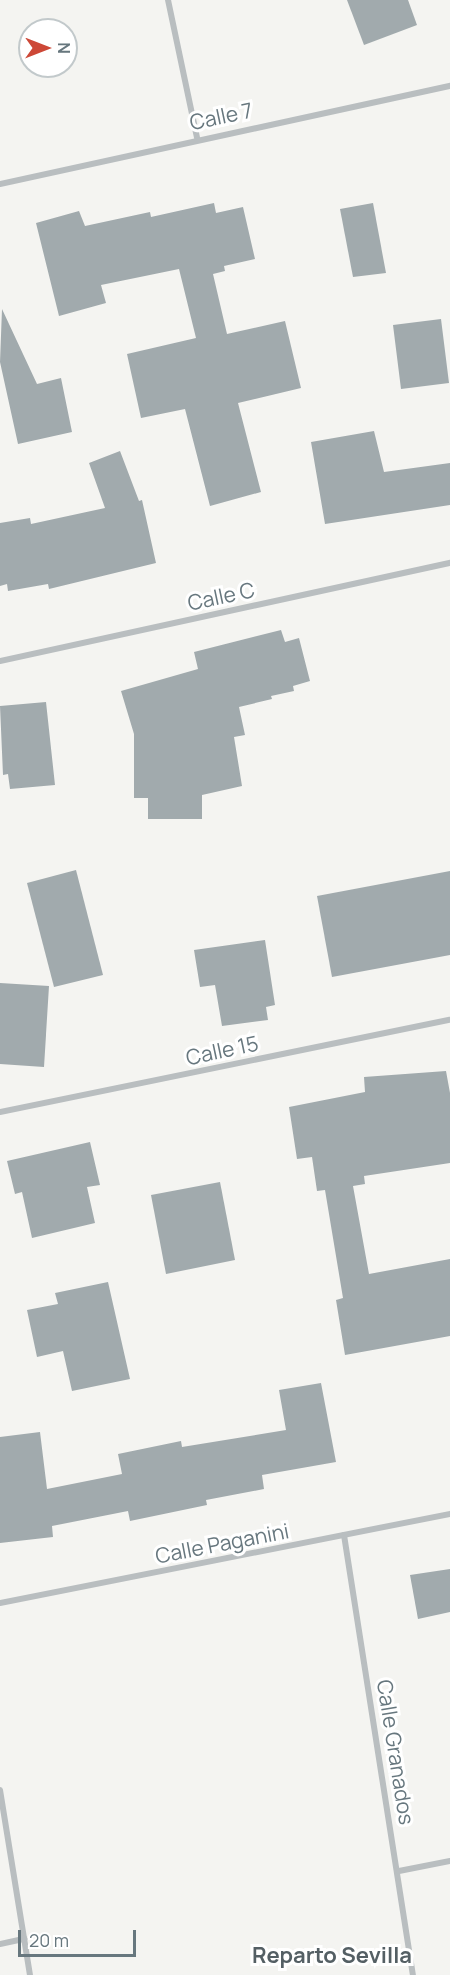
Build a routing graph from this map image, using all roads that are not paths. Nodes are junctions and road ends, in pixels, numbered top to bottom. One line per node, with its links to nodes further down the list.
1 (168, 0): 3 (street)
2 (450, 86): 3 (street, Calle 7)
3 (197, 138): 4 (street, Calle 7)
4 (0, 184)
5 (450, 563): 6 (street, Calle C)
6 (0, 661)
7 (450, 1020): 8 (street, Calle 15)
8 (0, 1113)
9 (450, 1514): 10 (street, Calle Paganini)
10 (344, 1535): 11 (street, Calle Paganini); 14 (street, Calle Granados)
11 (0, 1603)
12 (0, 1790): 15 (street)
13 (450, 1861): 14 (street)
14 (399, 1871): 18 (street, Calle Granados)
15 (24, 1939): 16 (street); 17 (street)
16 (0, 1944)
17 (30, 1975)
18 (413, 1975)

